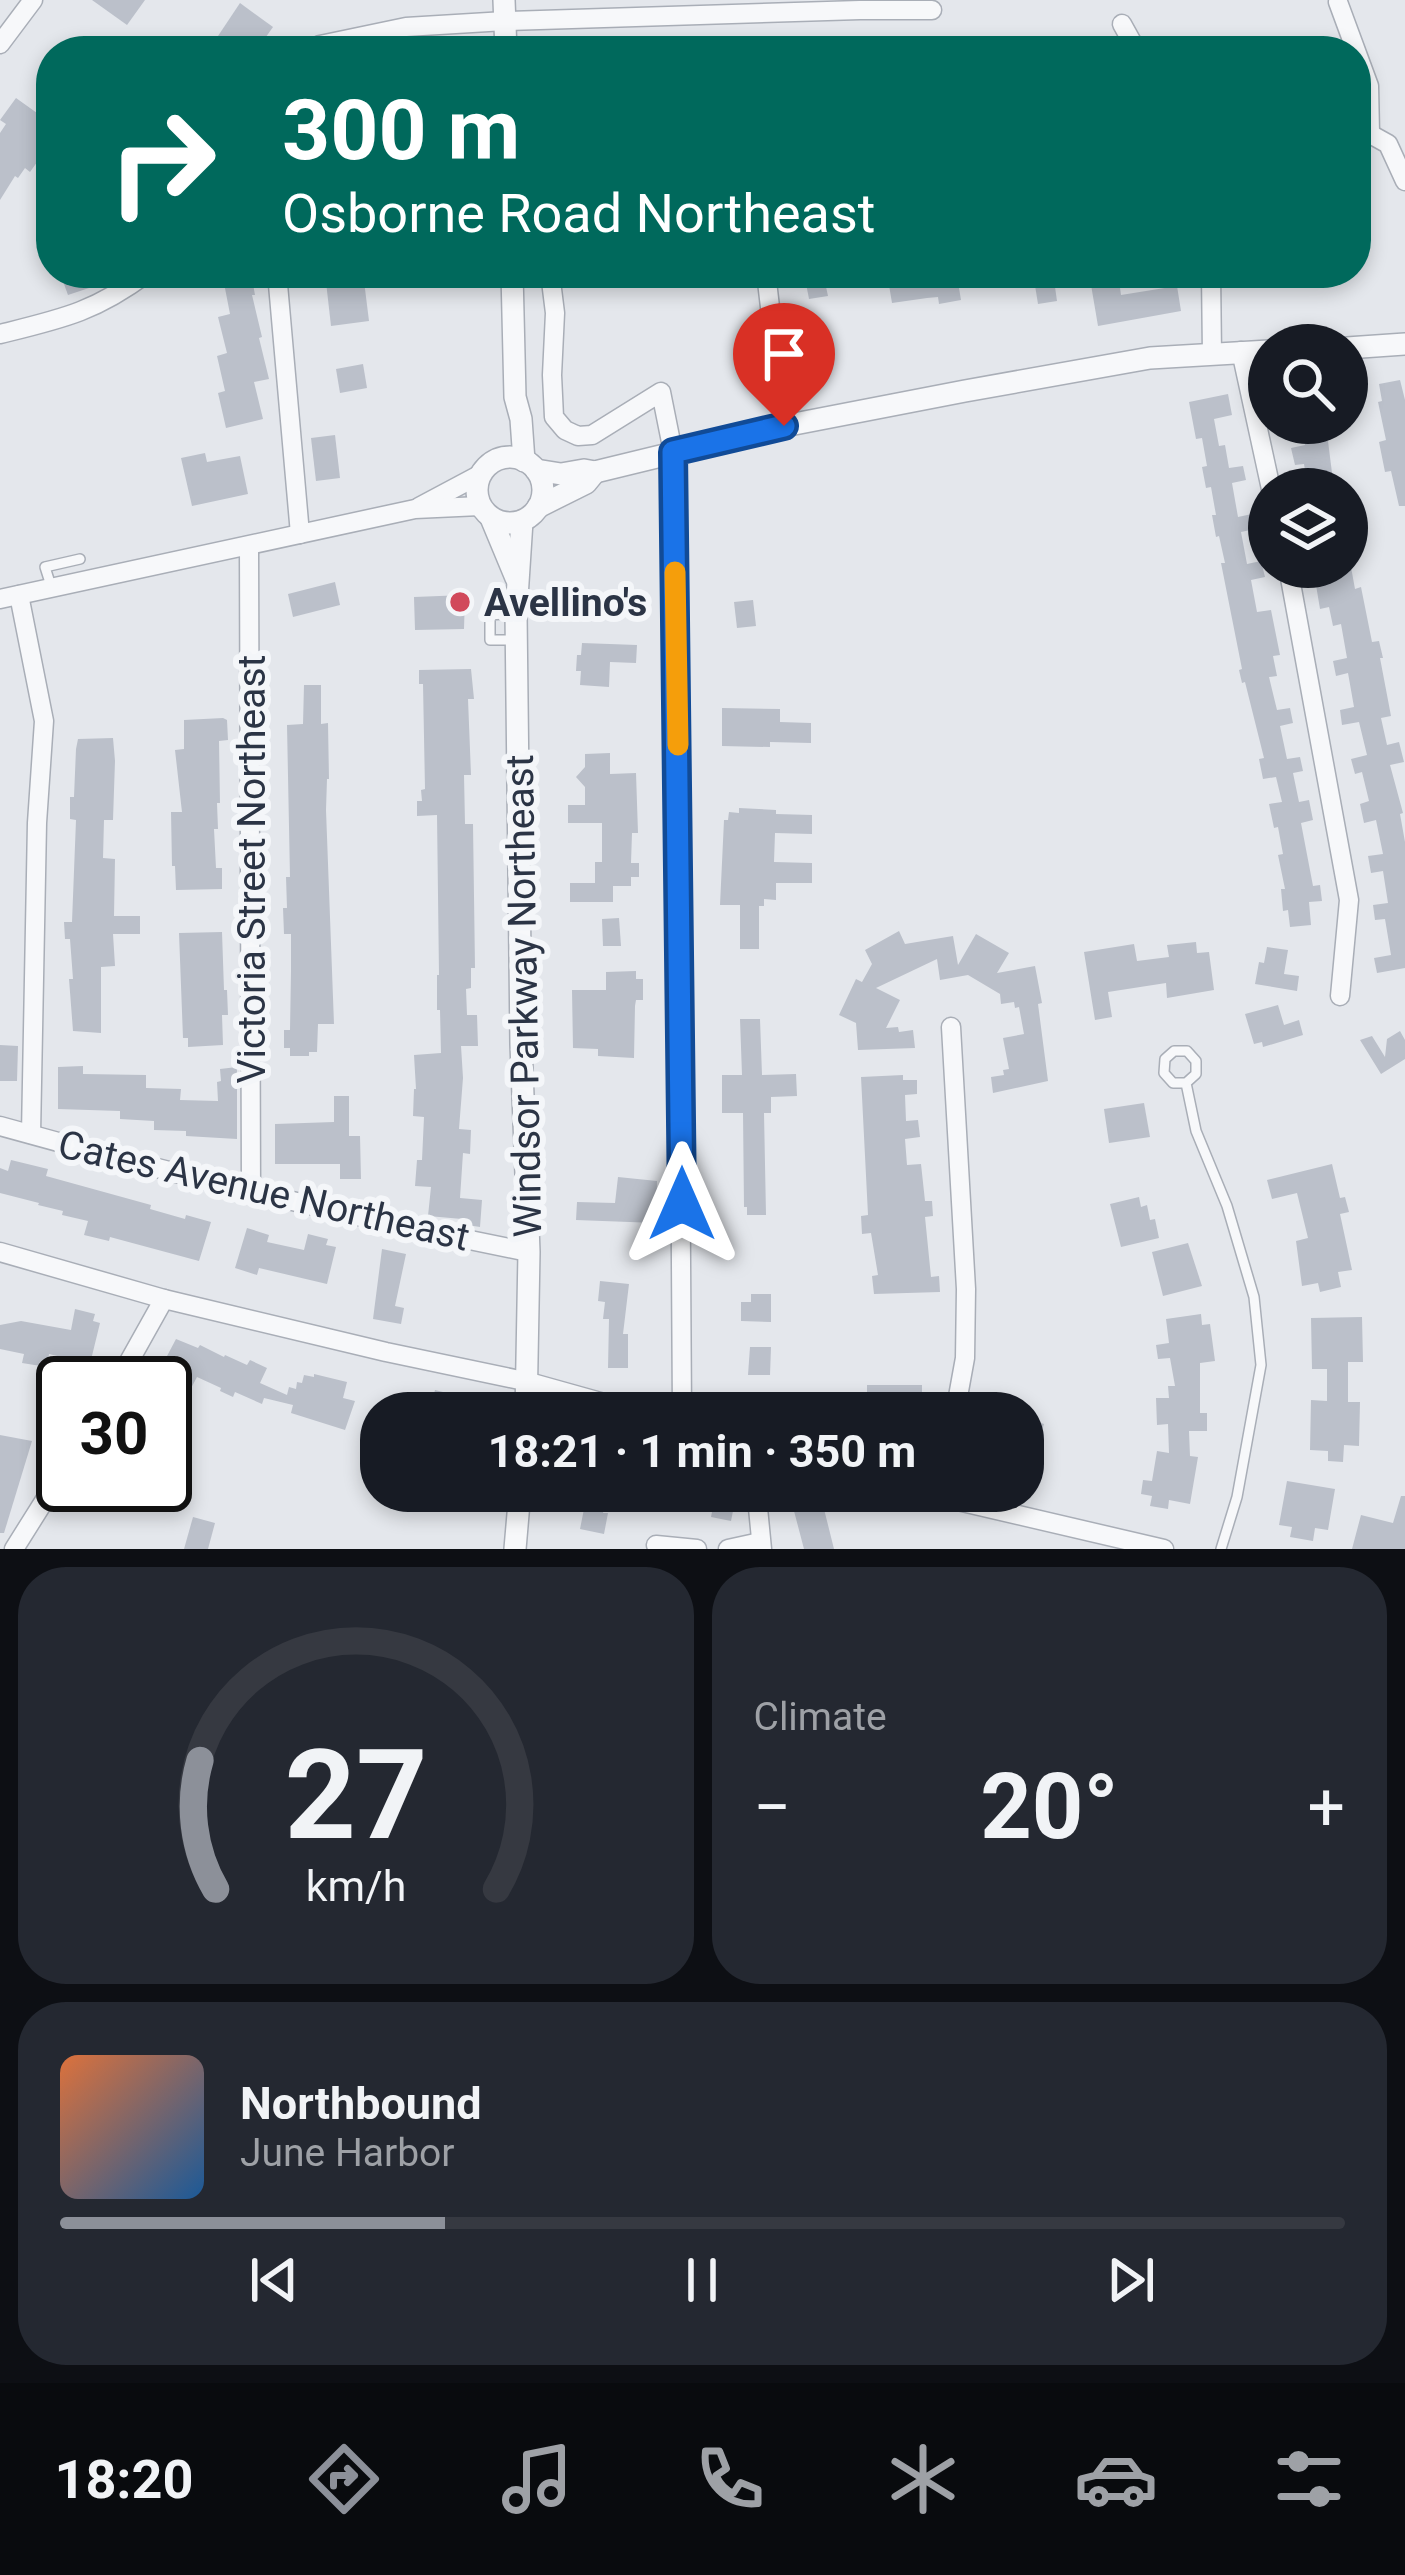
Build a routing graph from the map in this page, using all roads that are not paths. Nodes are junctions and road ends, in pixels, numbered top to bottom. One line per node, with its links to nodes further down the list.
1 (33, 0): 9 (street)
2 (1338, 2): 8 (street)
3 (505, 10): 4 (street); 6 (street)
4 (932, 10)
5 (1122, 24): 7 (street)
6 (363, 36)
7 (1129, 36)
8 (1351, 36)
9 (0, 44)
10 (1371, 140): 11 (street)
11 (1405, 181)
12 (126, 288): 18 (street)
13 (279, 288): 34 (street)
14 (512, 288): 24 (street)
15 (552, 288): 26 (street)
16 (768, 288): 25 (street)
17 (1211, 288): 23 (street)
18 (0, 334)
19 (1405, 344): 20 (street)
20 (1368, 347)
21 (1241, 351): 22 (street); 23 (street); 29 (street)
22 (1248, 351)
23 (1212, 355): 25 (street)
24 (515, 397): 27 (street); 28 (street)
25 (784, 426): 26 (street)
26 (673, 452): 30 (street); 54 (street)
27 (489, 466): 28 (street); 31 (street); 32 (street)
28 (530, 466): 30 (street); 33 (street)
29 (1266, 468)
30 (595, 472): 33 (street)
31 (415, 509): 32 (street); 34 (street)
32 (485, 512): 33 (street); 37 (street, Windsor Parkway Northeast)
33 (530, 514): 37 (street, Windsor Parkway Northeast)
34 (301, 533): 35 (street)
35 (249, 546): 39 (street); 46 (street, Victoria Street Northeast)
36 (80, 559): 39 (lane)
37 (516, 578): 48 (street, Windsor Parkway Northeast)
38 (1292, 588): 41 (street)
39 (52, 589): 40 (street)
40 (10, 597): 45 (street)
41 (1340, 996)
42 (951, 1027): 55 (street)
43 (1186, 1083): 67 (lane)
44 (0, 1126): 45 (street, Cates Avenue Northeast)
45 (31, 1134): 46 (street, Cates Avenue Northeast)
46 (251, 1192): 48 (street, Cates Avenue Northeast)
47 (0, 1252): 49 (street)
48 (529, 1252): 51 (street, Windsor Parkway Northeast)
49 (164, 1299): 50 (street); 51 (street)
50 (132, 1356)
51 (529, 1382): 52 (street, Windsor Parkway Northeast); 53 (street)
52 (528, 1392)
53 (565, 1392)
54 (682, 1392)
55 (959, 1392)
56 (38, 1512): 62 (street)
57 (518, 1512): 63 (street)
58 (758, 1512): 60 (street)
59 (1014, 1512): 66 (street)
60 (761, 1545): 65 (street)
61 (656, 1546): 64 (street)
62 (14, 1549)
63 (515, 1549)
64 (698, 1549)
65 (728, 1549)
66 (1164, 1549)
67 (1221, 1549)

